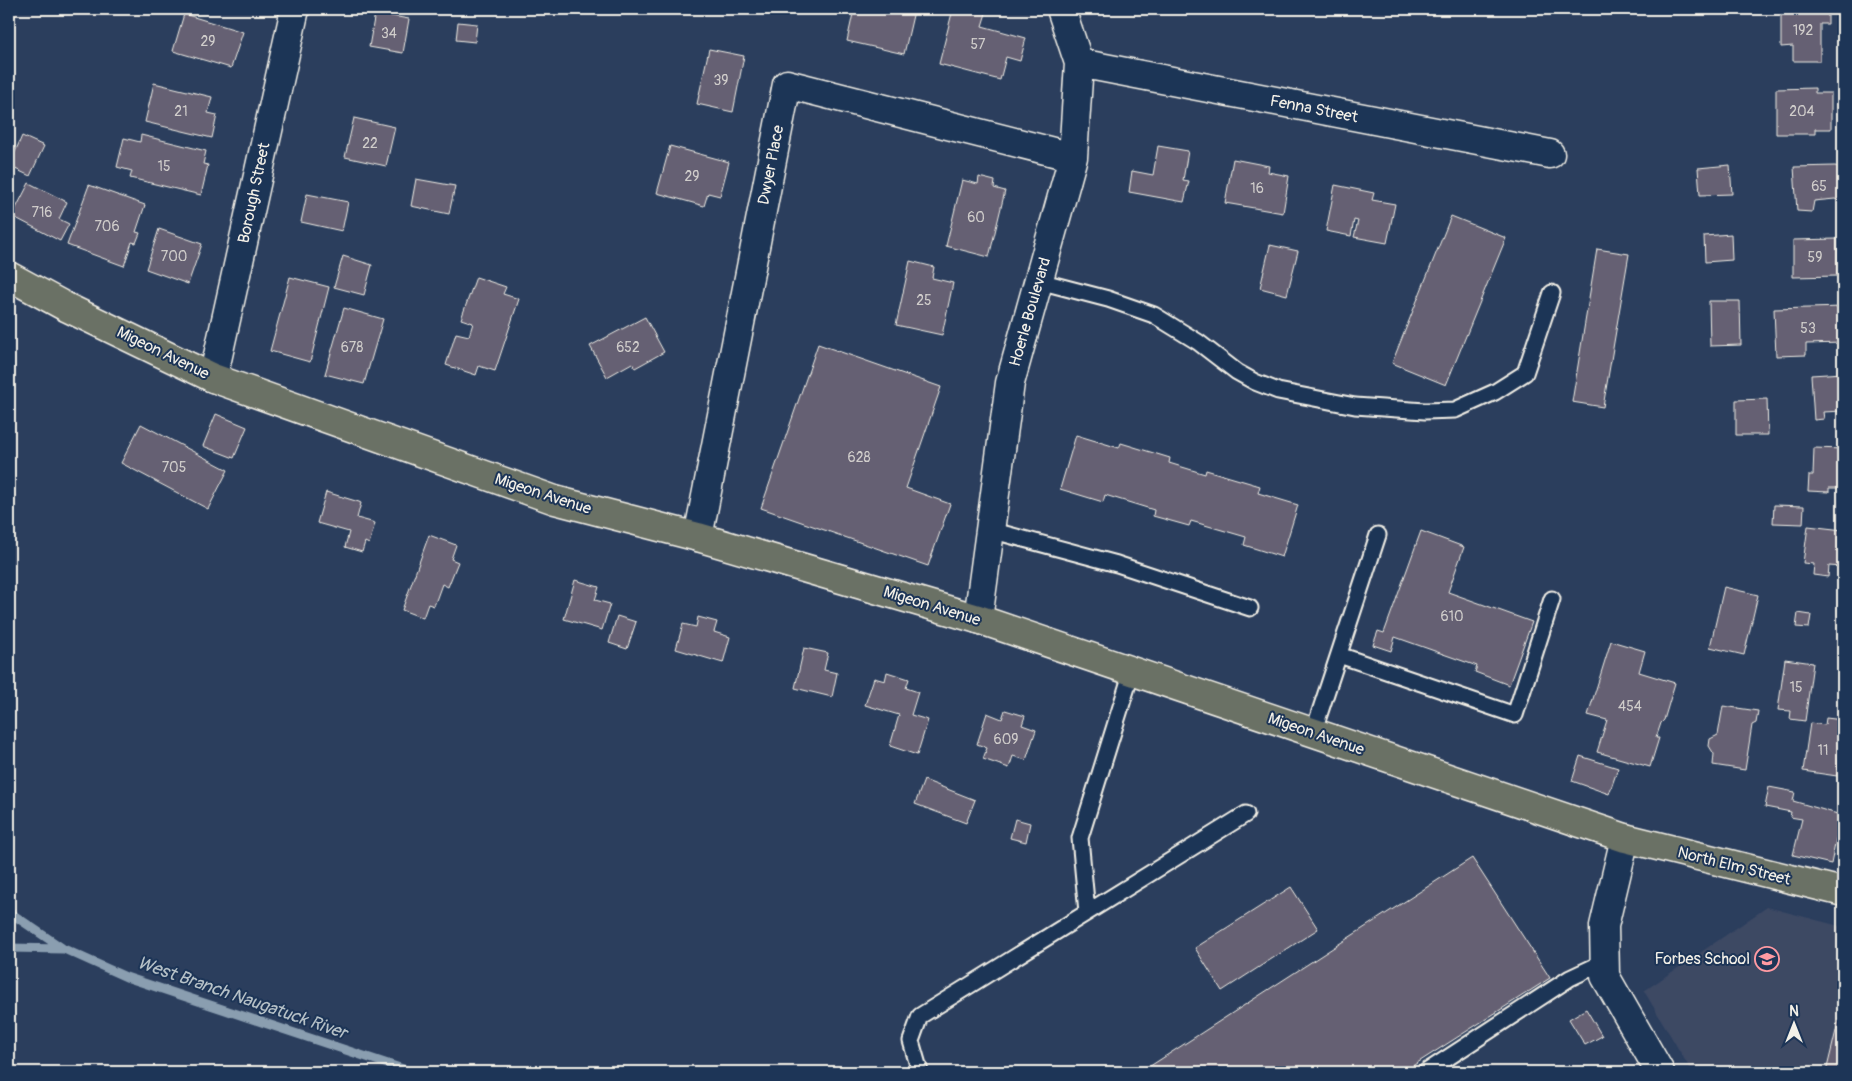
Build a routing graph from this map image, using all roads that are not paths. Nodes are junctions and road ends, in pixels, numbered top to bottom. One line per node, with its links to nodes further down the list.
1 (295, 9): 9 (street, Borough Street)
2 (1061, 9): 3 (street, Hoerle Boulevard)
3 (1079, 63): 4 (street, Fenna Street); 5 (street, Hoerle Boulevard)
4 (1550, 154)
5 (1073, 157): 7 (street, Hoerle Boulevard); 12 (street, Dwyer Place)
6 (9, 276): 9 (main road, Migeon Avenue)
7 (1039, 281): 8 (lane); 10 (street, Hoerle Boulevard)
8 (1552, 294)
9 (213, 378): 12 (main road, Migeon Avenue)
10 (990, 530): 14 (lane); 15 (street, Hoerle Boulevard)
11 (1378, 535): 16 (lane)
12 (698, 537): 15 (main road, Migeon Avenue)
13 (1552, 599): 16 (lane)
14 (1250, 608)
15 (978, 620): 17 (main road, Migeon Avenue)
16 (1339, 655): 18 (lane)
17 (1132, 671): 18 (main road, Migeon Avenue); 22 (lane)
18 (1313, 733): 20 (main road, Migeon Avenue)
19 (1246, 814): 22 (lane)
20 (1625, 838): 21 (main road, North Elm Street); 23 (street)
21 (1843, 892)
22 (1087, 912): 24 (lane)
23 (1604, 962): 25 (lane); 26 (street)
24 (920, 1072)
25 (1426, 1072)
26 (1660, 1072)

